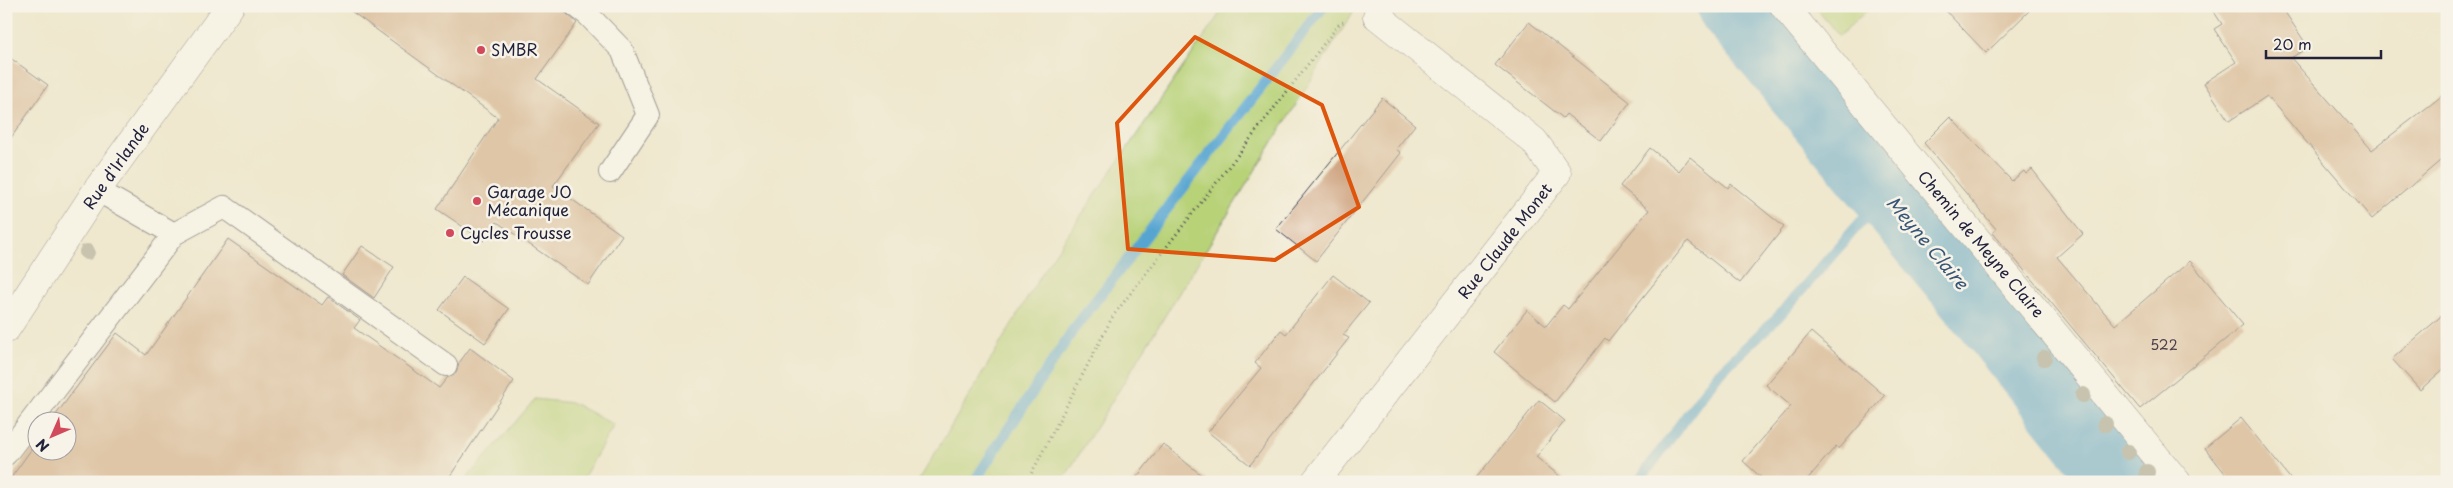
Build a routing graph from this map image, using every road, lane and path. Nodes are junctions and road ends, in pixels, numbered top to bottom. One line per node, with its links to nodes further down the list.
1 (230, 6): 6 (street, Rue d'Irlande)
2 (576, 6): 5 (lane)
3 (1784, 6): 13 (street, Chemin de Meyne Claire)
4 (1380, 11): 11 (path); 12 (street, Rue Claude Monet)
5 (610, 172)
6 (97, 190): 7 (lane); 8 (street, Rue d'Irlande)
7 (174, 234): 9 (lane); 10 (lane)
8 (6, 329)
9 (446, 365)
10 (6, 454)
11 (1027, 482)
12 (1315, 482)
13 (2177, 482)

